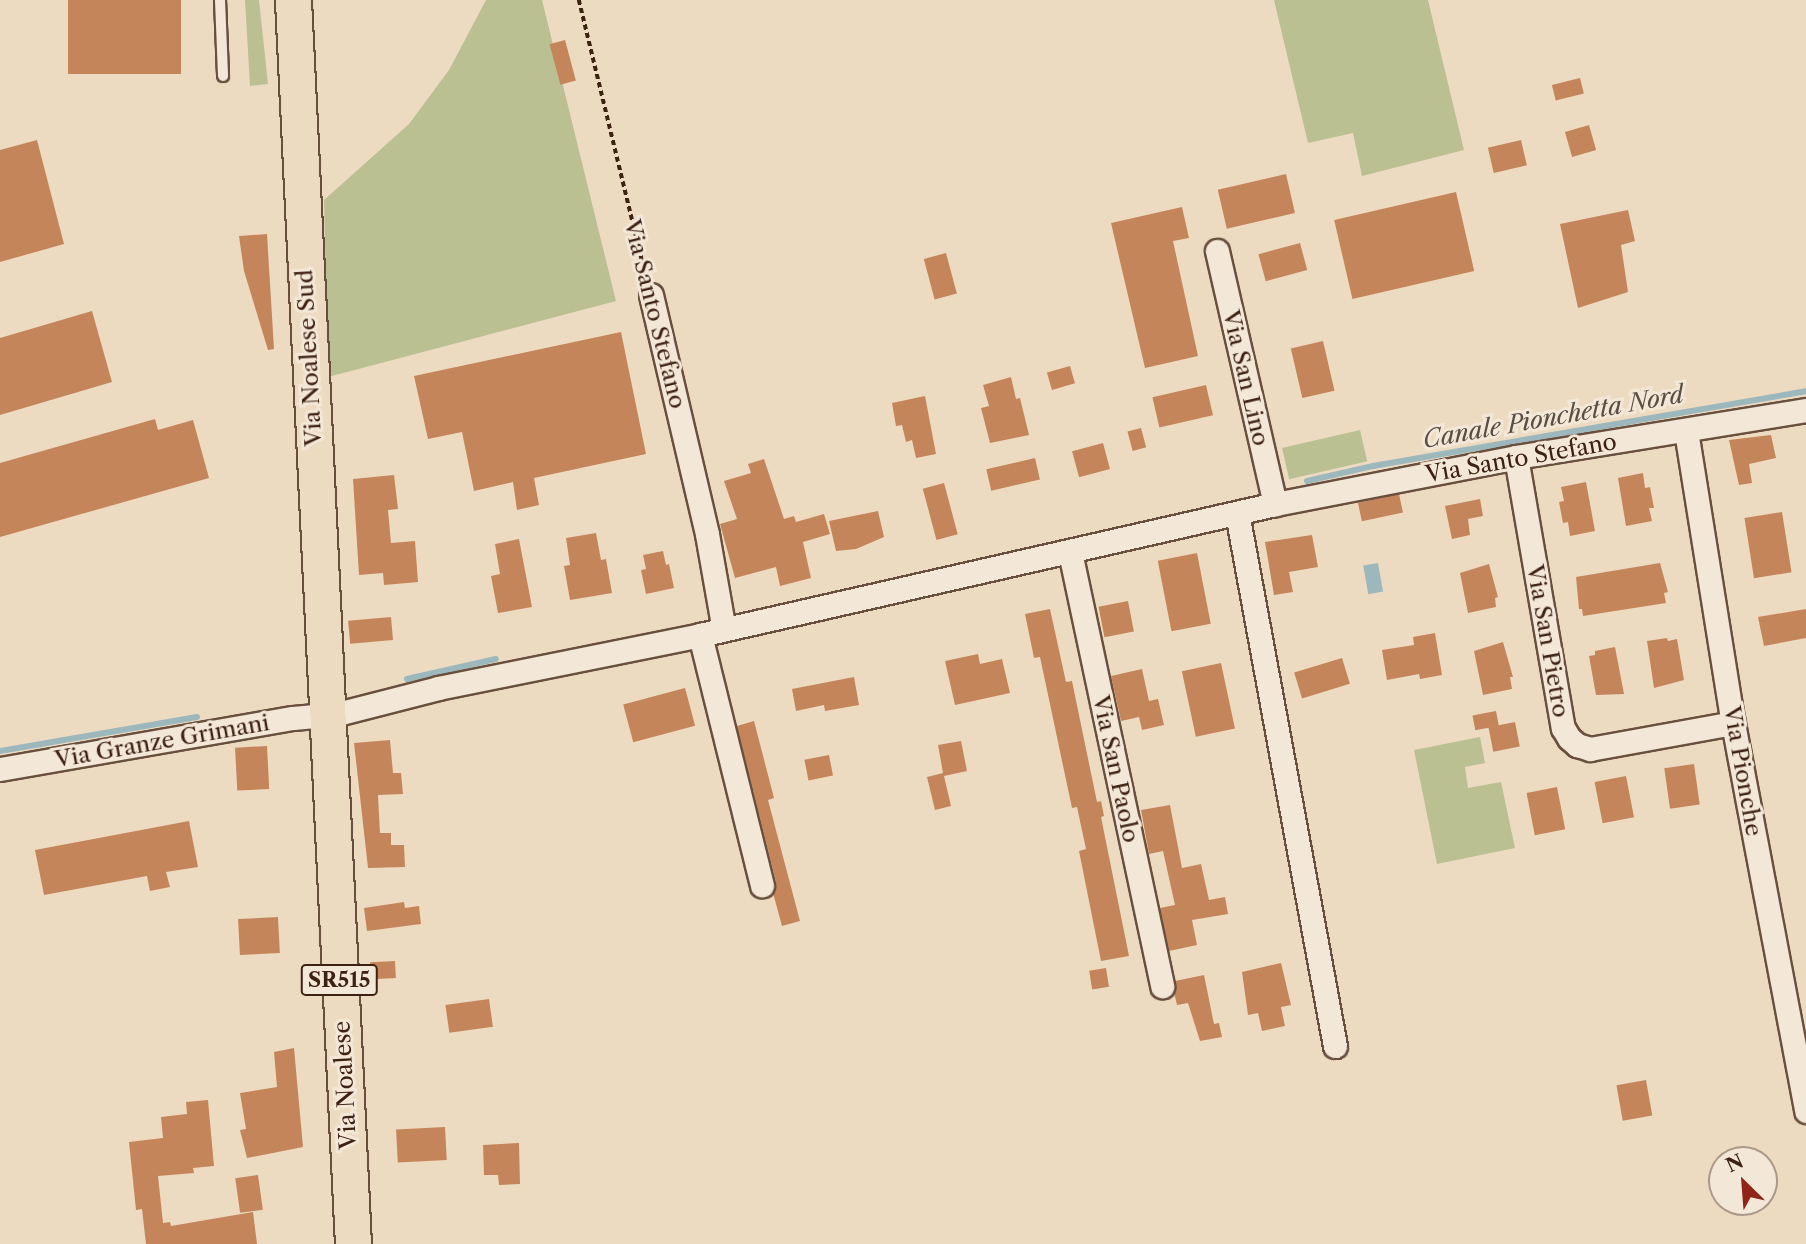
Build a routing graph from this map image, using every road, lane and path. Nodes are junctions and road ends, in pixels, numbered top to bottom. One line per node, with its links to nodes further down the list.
1 (220, 0): 4 (lane)
2 (293, 0): 15 (main road, Via Noalese Sud)
3 (579, 0): 6 (path, Via Santo Stefano)
4 (223, 76)
5 (1217, 251): 10 (street, Via San Lino)
6 (650, 295): 13 (street, Via Santo Stefano)
7 (1806, 410): 8 (street, Via Santo Stefano)
8 (1686, 431): 9 (street, Via Santo Stefano); 16 (street, Via Pionche)
9 (1516, 457): 10 (street, Via Santo Stefano); 16 (street, Via San Pietro)
10 (1275, 504): 11 (street, Via Santo Stefano)
11 (1237, 513): 12 (street, Via Santo Stefano); 20 (street)
12 (1070, 552): 13 (street, Via Santo Stefano); 19 (street, Via San Paolo)
13 (724, 630): 14 (street, Via Santo Stefano)
14 (700, 635): 15 (street, Via Santo Stefano); 18 (street)
15 (325, 715): 17 (street, Via Granze Grimani); 22 (main road, Via Noalese / SR515)
16 (1733, 723): 21 (street, Via Pionche)
17 (0, 769)
18 (762, 886)
19 (1162, 986)
20 (1335, 1046)
21 (1806, 1111)
22 (353, 1244)

